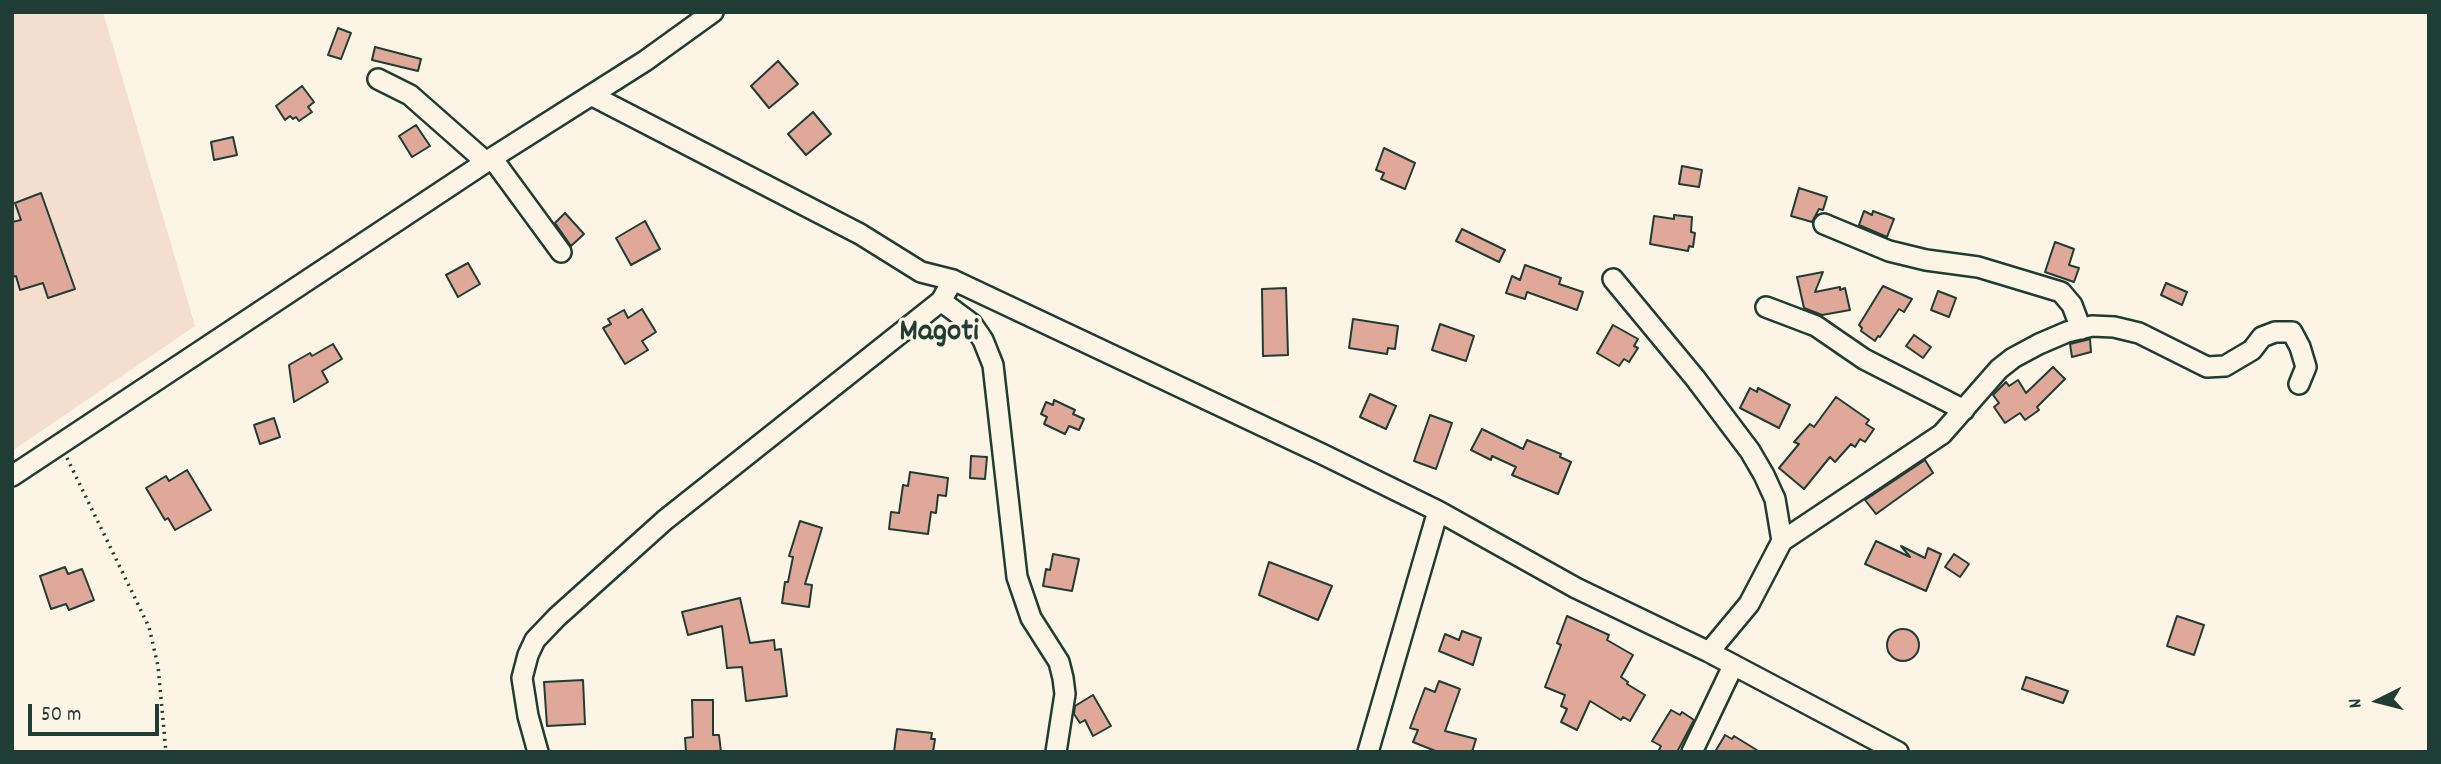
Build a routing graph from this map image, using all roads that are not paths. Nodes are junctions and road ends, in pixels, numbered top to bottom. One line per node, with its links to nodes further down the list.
1 (713, 12): 3 (street)
2 (378, 79): 4 (street)
3 (591, 95): 4 (street); 8 (street)
4 (489, 160): 6 (street); 14 (street)
5 (1825, 224): 11 (street)
6 (561, 251)
7 (1612, 279): 16 (street)
8 (953, 280): 9 (street); 15 (street)
9 (941, 300): 19 (street); 20 (street)
10 (1766, 307): 13 (street)
11 (2081, 329): 12 (street); 13 (street)
12 (2299, 384)
13 (1964, 410): 16 (street)
14 (12, 476)
15 (1438, 511): 17 (street); 21 (street)
16 (1782, 541): 17 (street)
17 (1709, 652): 18 (street)
18 (1733, 666): 22 (street); 23 (street)
19 (538, 752)
20 (1056, 752)
21 (1368, 752)
22 (1692, 752)
23 (1898, 752)

